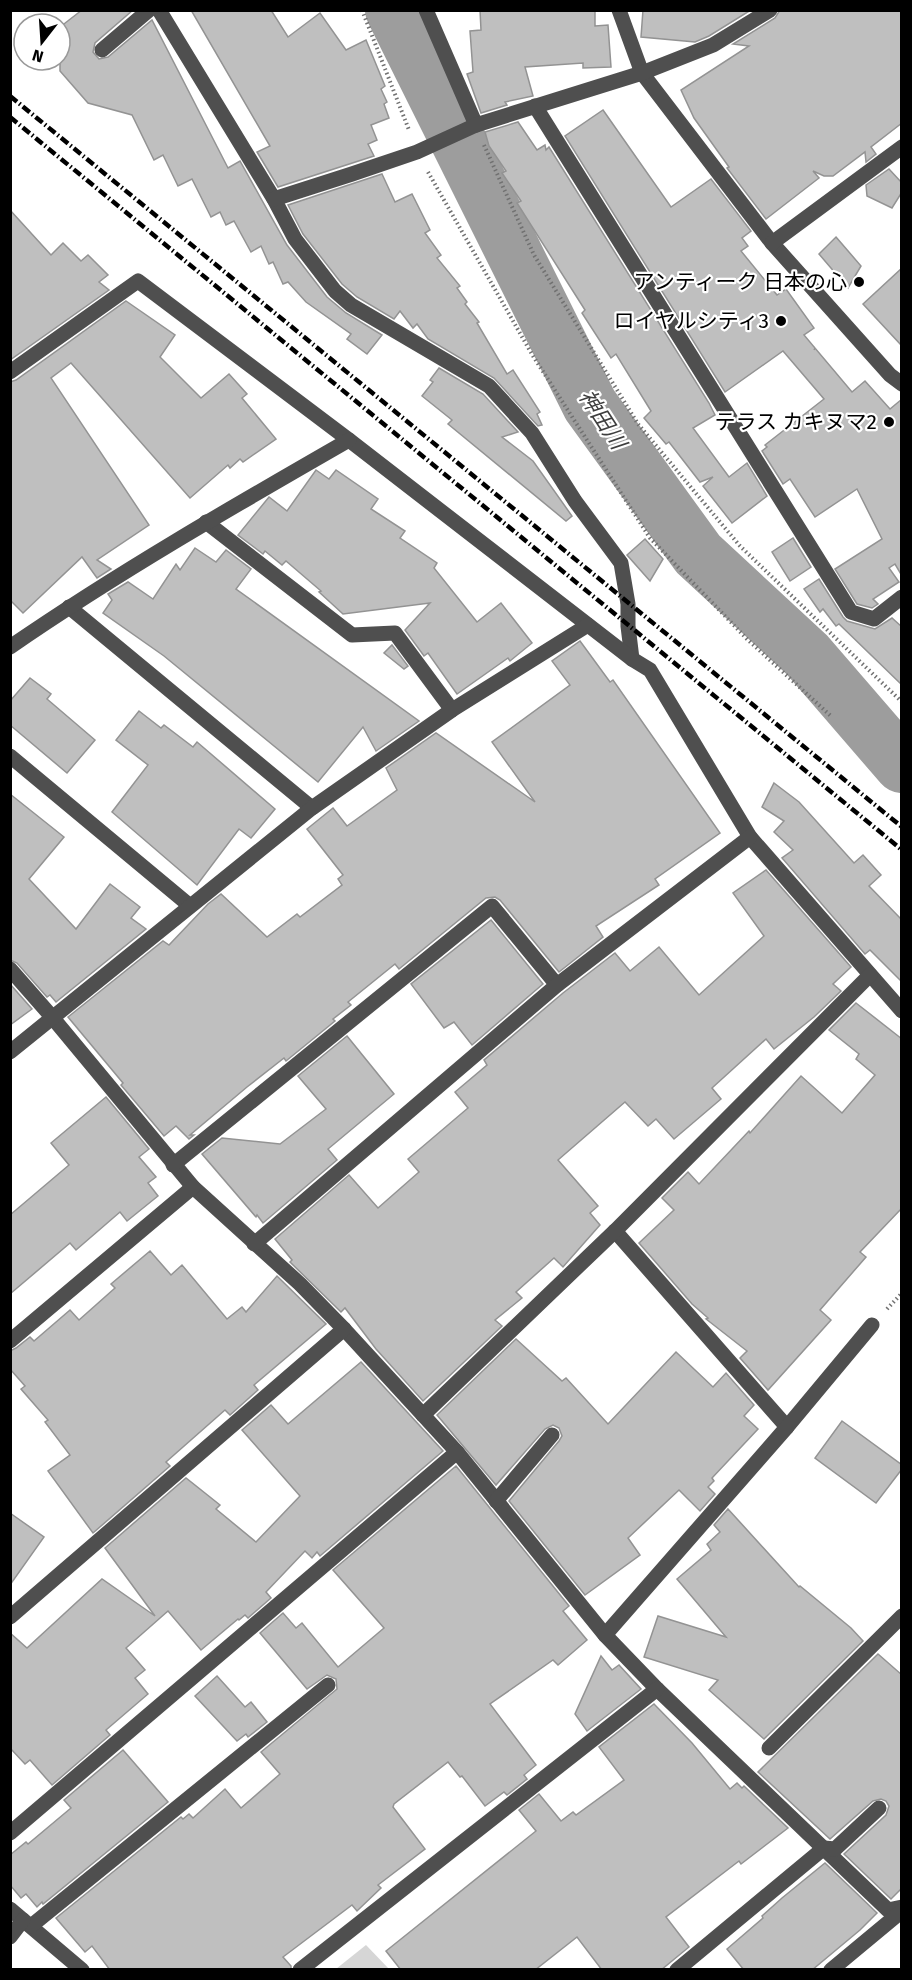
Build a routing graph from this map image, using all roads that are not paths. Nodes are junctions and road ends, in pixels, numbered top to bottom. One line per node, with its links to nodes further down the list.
1 (149, 10): 6 (street)
2 (159, 10): 11 (street)
3 (426, 10): 9 (street)
4 (618, 10): 7 (street)
5 (770, 10): 7 (street)
6 (102, 50)
7 (642, 73): 8 (street); 12 (street)
8 (536, 106): 9 (street); 17 (street)
9 (472, 128): 11 (street)
10 (902, 147): 12 (street)
11 (274, 199): 21 (street)
12 (772, 243): 14 (street)
13 (12, 368): 15 (street)
14 (898, 375)
15 (349, 440): 16 (street); 19 (street)
16 (206, 522): 18 (street); 22 (street)
17 (902, 597)
18 (69, 607): 20 (street); 24 (street)
19 (588, 625): 21 (street); 22 (street)
20 (10, 648)
21 (632, 659): 25 (street)
22 (452, 710): 24 (street)
23 (10, 756): 26 (street)
24 (312, 808): 26 (street)
25 (750, 837): 28 (street); 29 (street)
26 (189, 905): 31 (street)
27 (10, 969): 31 (street)
28 (870, 975): 30 (street); 35 (street)
29 (557, 985): 33 (street); 36 (street)
30 (902, 1011)
31 (52, 1017): 32 (street); 33 (street)
32 (10, 1052)
33 (173, 1165): 34 (street)
34 (193, 1187): 36 (street); 39 (street)
35 (615, 1231): 40 (street); 41 (street)
36 (254, 1244): 38 (street)
37 (872, 1325): 41 (street)
38 (344, 1329): 40 (street); 46 (street)
39 (10, 1341)
40 (423, 1415): 43 (street)
41 (787, 1427): 47 (street)
42 (552, 1435): 44 (street)
43 (457, 1452): 44 (street); 52 (street)
44 (496, 1501): 47 (street)
45 (902, 1616): 50 (street)
46 (10, 1617)
47 (605, 1635): 49 (street)
48 (328, 1685): 56 (street)
49 (657, 1689): 53 (street); 59 (street)
50 (769, 1748)
51 (879, 1808): 53 (street)
52 (10, 1833)
53 (824, 1848): 55 (street); 60 (street)
54 (10, 1909): 56 (street)
55 (902, 1909): 61 (street)
56 (27, 1923): 57 (street); 58 (street)
57 (10, 1937)
58 (82, 1970)
59 (300, 1970)
60 (677, 1970)
61 (831, 1970)

